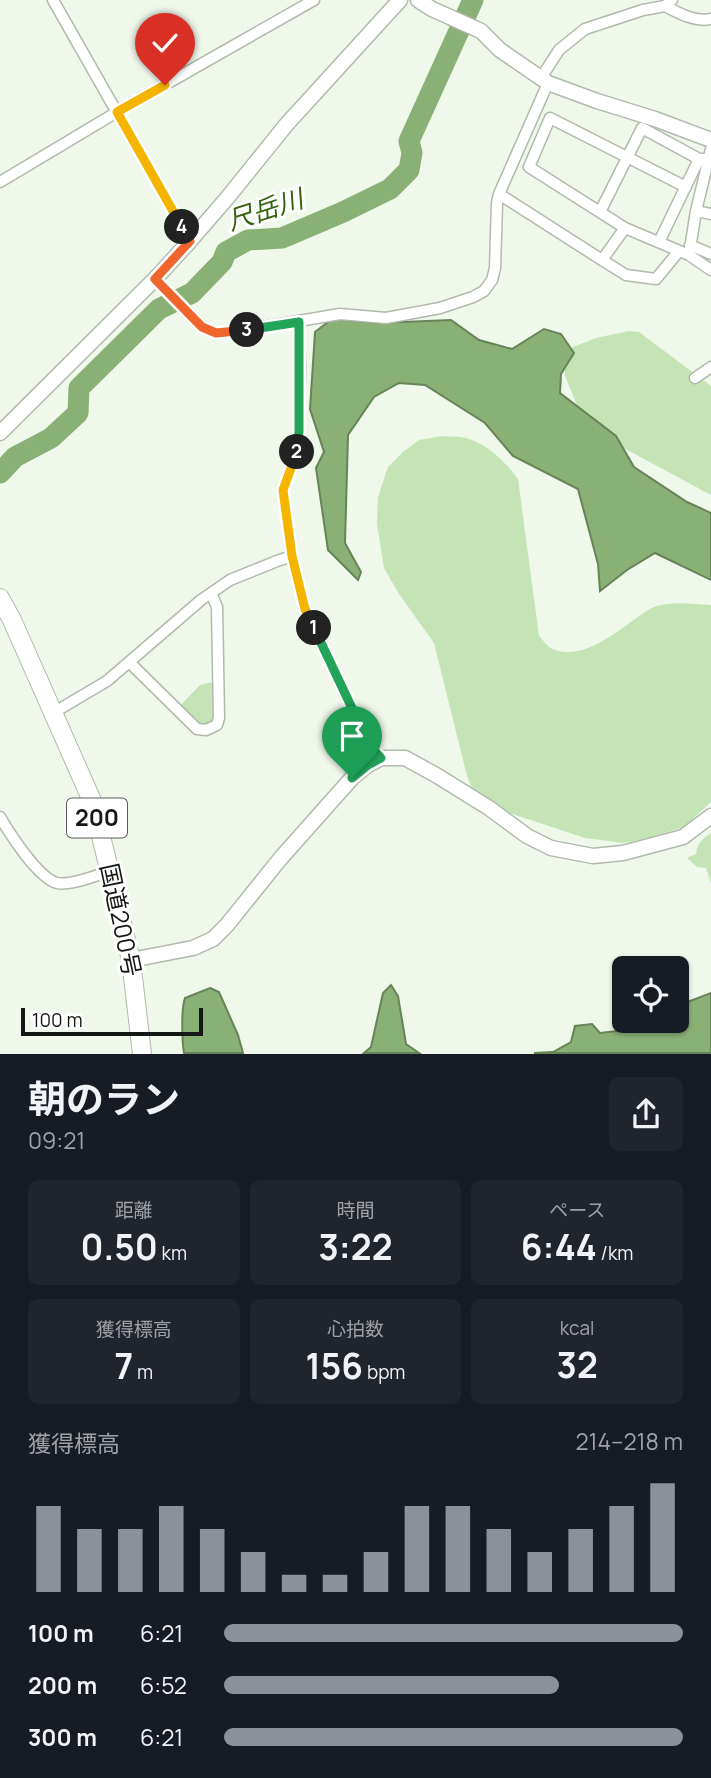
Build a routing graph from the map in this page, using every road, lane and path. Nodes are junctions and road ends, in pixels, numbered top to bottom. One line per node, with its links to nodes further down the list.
1 (53, 0): 8 (street)
2 (314, 0): 8 (street)
3 (400, 0): 19 (street)
4 (418, 0): 7 (street)
5 (669, 3): 6 (street); 7 (street)
6 (711, 19)
7 (545, 81): 9 (street); 14 (street)
8 (117, 112): 12 (street); 19 (street)
9 (711, 140)
10 (706, 156): 11 (street); 13 (street); 15 (street)
11 (628, 157): 13 (street); 16 (street); 16 (street)
12 (0, 181)
13 (686, 187): 20 (street)
14 (499, 194): 23 (street); 26 (street)
15 (696, 211): 17 (street); 21 (street)
16 (600, 212): 18 (street)
17 (711, 214)
18 (625, 228): 20 (street); 23 (street)
19 (190, 241): 25 (street)
20 (659, 242): 21 (street)
21 (686, 250): 22 (street); 23 (street); 24 (street)
22 (711, 254)
23 (602, 260)
24 (711, 270)
25 (155, 279): 26 (street); 29 (street)
26 (299, 322): 30 (street)
27 (711, 367): 28 (street)
28 (695, 378)
29 (0, 433)
30 (292, 556): 31 (street); 35 (street)
31 (211, 593): 33 (street); 33 (street)
32 (0, 598): 34 (highway, 国道200号 / 200)
33 (129, 662): 34 (street)
34 (53, 713): 38 (highway, 国道200号 / 200)
35 (381, 758): 36 (street); 39 (street)
36 (711, 816)
37 (0, 817): 38 (street)
38 (110, 871): 39 (highway, 国道200号 / 200)
39 (131, 960): 40 (highway, 国道200号 / 200)
40 (142, 1054)

